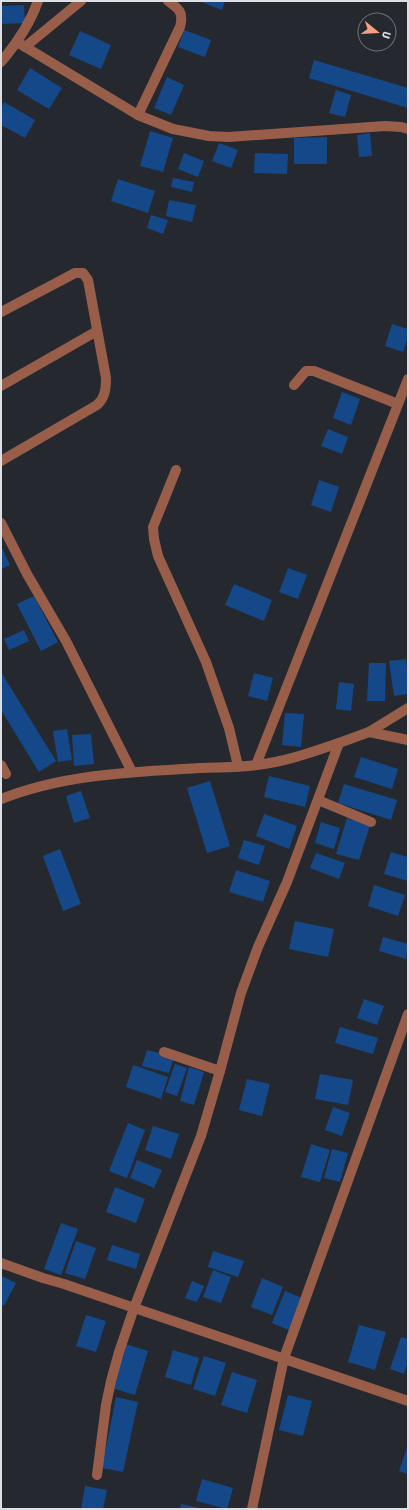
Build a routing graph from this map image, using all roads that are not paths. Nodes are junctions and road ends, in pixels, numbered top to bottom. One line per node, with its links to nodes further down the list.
1 (38, 1): 4 (street)
2 (81, 1): 4 (street)
3 (168, 1): 6 (street)
4 (22, 45): 5 (street); 6 (street)
5 (1, 62)
6 (138, 115): 7 (street)
7 (408, 129)
8 (1, 312): 9 (street)
9 (97, 331): 12 (street); 14 (street)
10 (408, 379): 13 (street)
11 (294, 385): 13 (street)
12 (1, 386)
13 (398, 404): 22 (street)
14 (1, 461)
15 (176, 470): 21 (street)
16 (1, 523): 23 (street)
17 (408, 708): 18 (street)
18 (368, 732): 19 (street); 20 (street)
19 (408, 740)
20 (339, 743): 22 (street); 25 (street)
21 (238, 766): 22 (street); 23 (street)
22 (256, 766)
23 (132, 772): 24 (street)
24 (1, 799)
25 (318, 800): 26 (street); 29 (street)
26 (371, 822)
27 (408, 1014): 32 (street)
28 (164, 1052): 29 (street)
29 (220, 1071): 31 (street)
30 (1, 1262): 31 (street)
31 (134, 1308): 32 (street); 34 (street)
32 (284, 1358): 33 (street); 35 (street)
33 (408, 1400)
34 (97, 1475)
35 (252, 1509)

